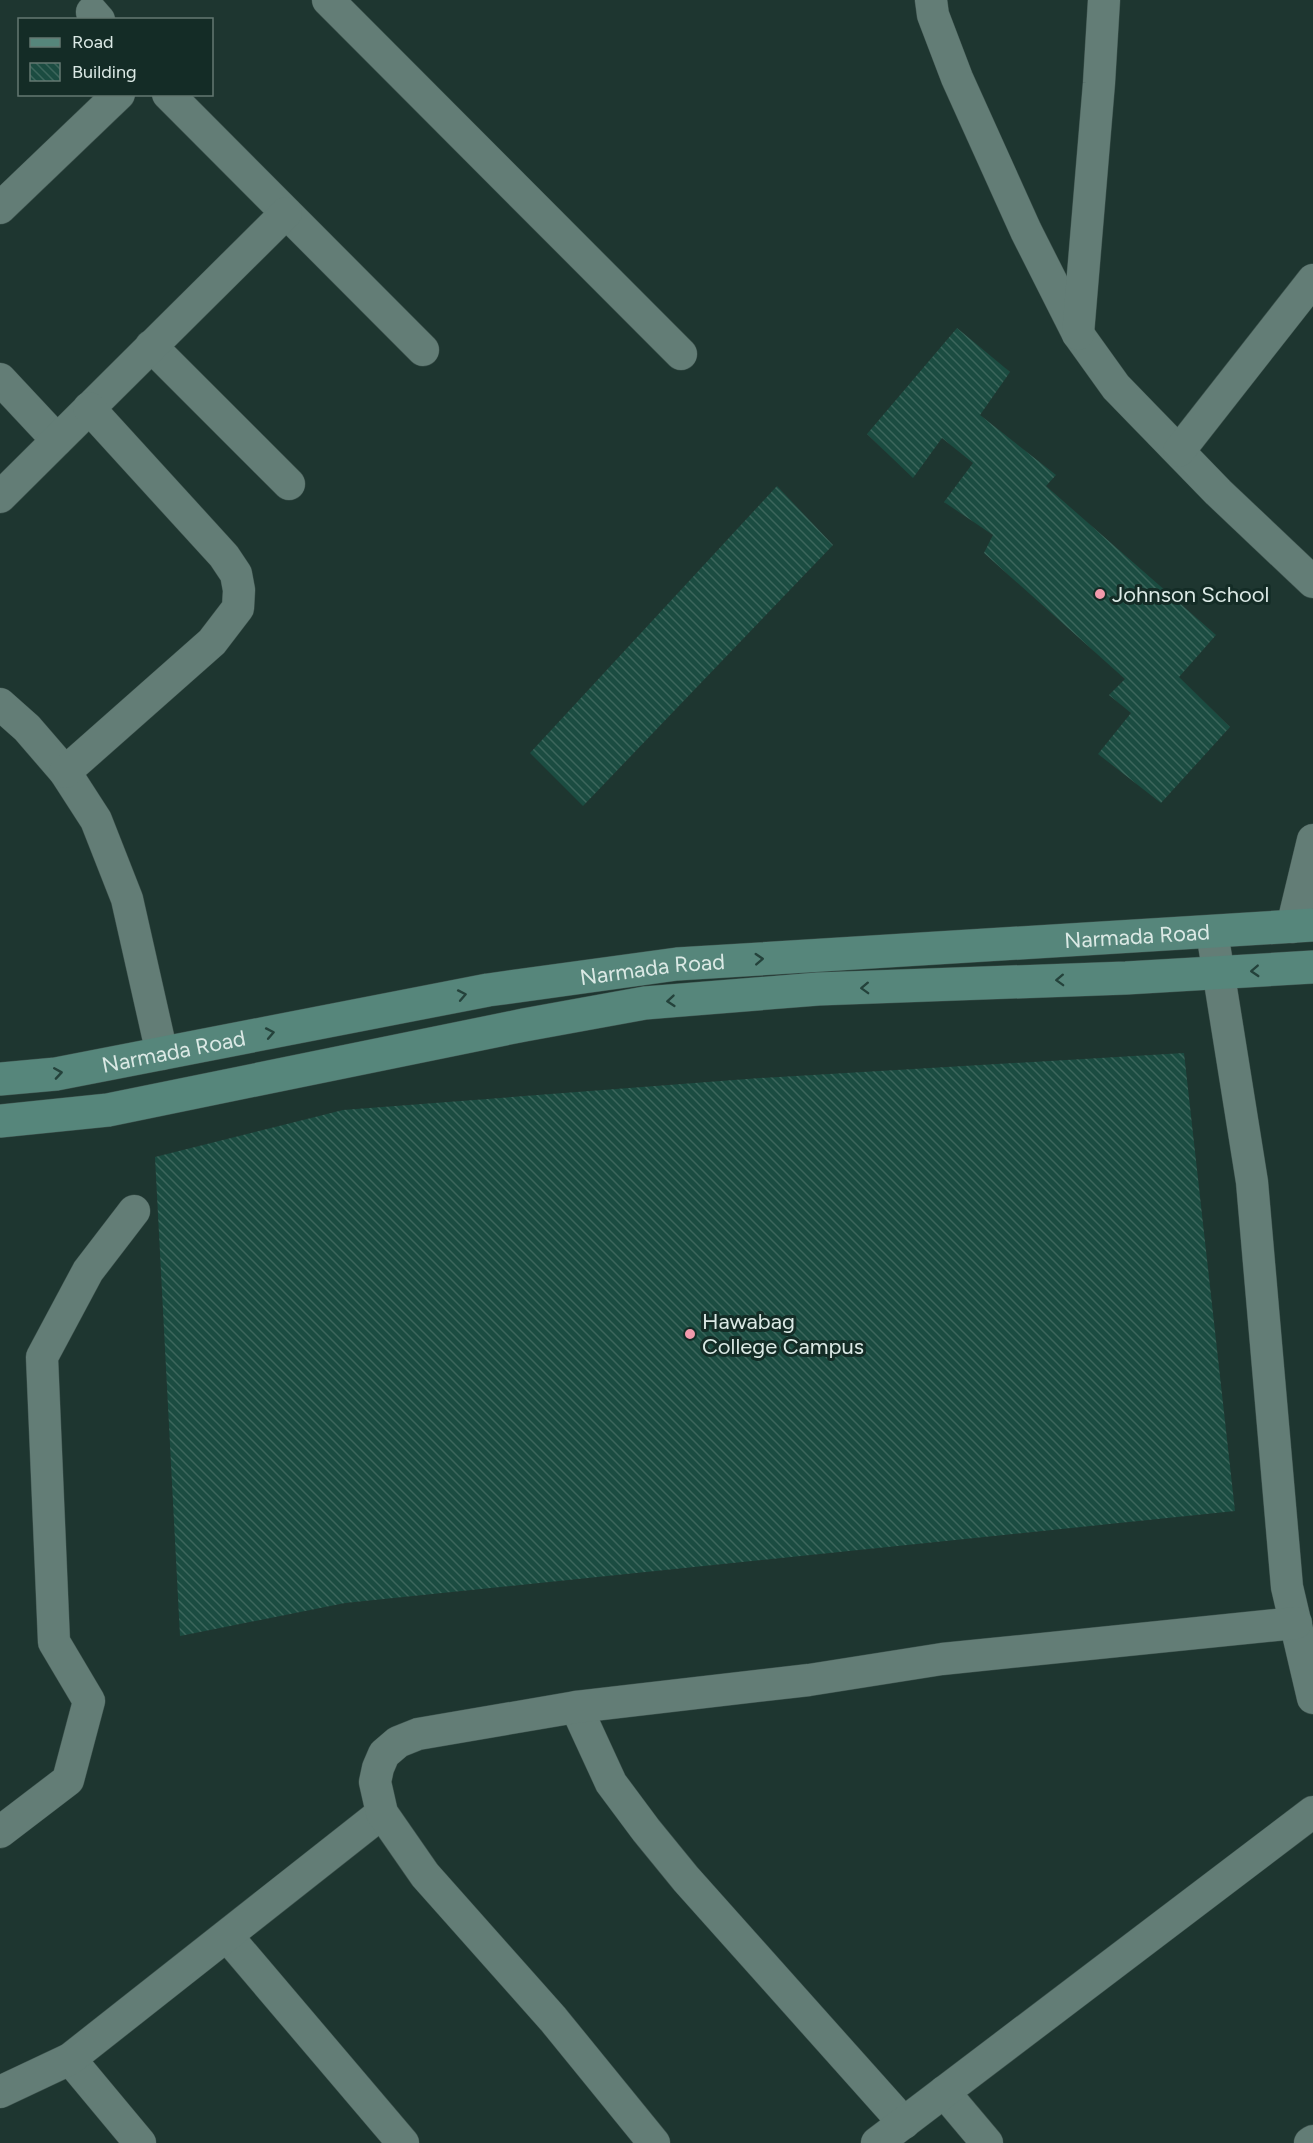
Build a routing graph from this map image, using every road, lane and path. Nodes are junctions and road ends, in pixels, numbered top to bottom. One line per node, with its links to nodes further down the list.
1 (328, 0): 12 (street)
2 (931, 0): 9 (street)
3 (1104, 0): 9 (street)
4 (117, 96): 6 (street)
5 (170, 96): 7 (street)
6 (0, 208)
7 (286, 213): 10 (street); 11 (street)
8 (1313, 280): 16 (street)
9 (1078, 334): 16 (street)
10 (152, 346): 14 (street); 17 (street)
11 (423, 350)
12 (681, 354)
13 (0, 379): 15 (street)
14 (89, 408): 15 (street); 21 (street)
15 (57, 440): 18 (street)
16 (1179, 452): 19 (street)
17 (289, 484)
18 (0, 497)
19 (1313, 582)
20 (0, 704): 21 (street)
21 (65, 772): 27 (street)
22 (1313, 840): 23 (street)
23 (1303, 926): 24 (street, Narmada Road)
24 (1212, 932): 26 (street); 27 (street, Narmada Road, one-way to 24)
25 (1313, 967): 26 (street, one-way to 26)
26 (1217, 973): 29 (street, one-way to 29); 31 (street)
27 (162, 1054): 28 (street, Narmada Road, one-way to 27)
28 (0, 1079)
29 (0, 1121)
30 (134, 1211): 36 (street)
31 (1296, 1623): 32 (street); 33 (street)
32 (1313, 1698)
33 (576, 1707): 35 (street); 41 (street)
34 (1313, 1812): 40 (street)
35 (382, 1813): 37 (street); 44 (street)
36 (0, 1832)
37 (227, 1936): 38 (street); 43 (street)
38 (70, 2060): 39 (street); 42 (street)
39 (0, 2092)
40 (944, 2092): 41 (street); 46 (street)
41 (904, 2122): 45 (street)
42 (140, 2143)
43 (403, 2143)
44 (654, 2143)
45 (877, 2143)
46 (987, 2143)

